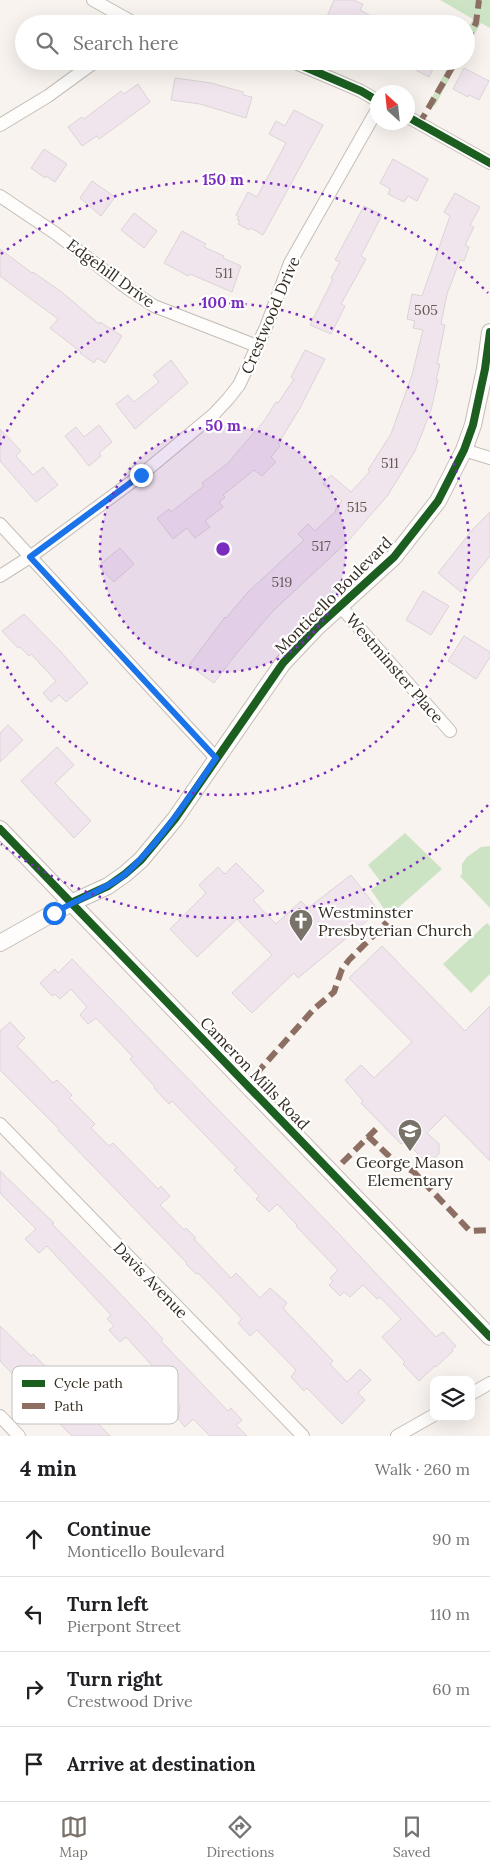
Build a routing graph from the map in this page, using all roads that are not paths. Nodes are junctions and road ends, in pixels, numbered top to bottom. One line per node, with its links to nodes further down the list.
1 (93, 0): 2 (street)
2 (119, 15)
3 (84, 70): 8 (street)
4 (312, 70): 5 (street)
5 (370, 97)
6 (415, 121): 9 (street)
7 (370, 122): 12 (street, Crestwood Drive)
8 (0, 125)
9 (490, 163)
10 (0, 196): 12 (street, Edgehill Drive)
11 (490, 332): 13 (street, Monticello Boulevard)
12 (257, 346): 16 (street, Crestwood Drive)
13 (464, 450): 14 (street); 18 (street, Monticello Boulevard)
14 (490, 458)
15 (0, 524): 16 (street)
16 (30, 557): 17 (street, Crestwood Drive); 20 (street)
17 (0, 576)
18 (340, 606): 19 (street, Westminster Place); 20 (street, Monticello Boulevard)
19 (450, 731)
20 (216, 758): 22 (street, Monticello Boulevard)
21 (0, 829): 22 (street, Cameron Mills Road)
22 (71, 903): 23 (street, Monticello Boulevard); 25 (street, Cameron Mills Road)
23 (0, 943)
24 (0, 1124): 31 (street, Davis Avenue)
25 (490, 1336)
26 (490, 1383): 27 (street)
27 (475, 1392)
28 (0, 1416): 30 (street)
29 (430, 1417): 32 (street)
30 (19, 1436)
31 (303, 1436)
32 (397, 1436)

